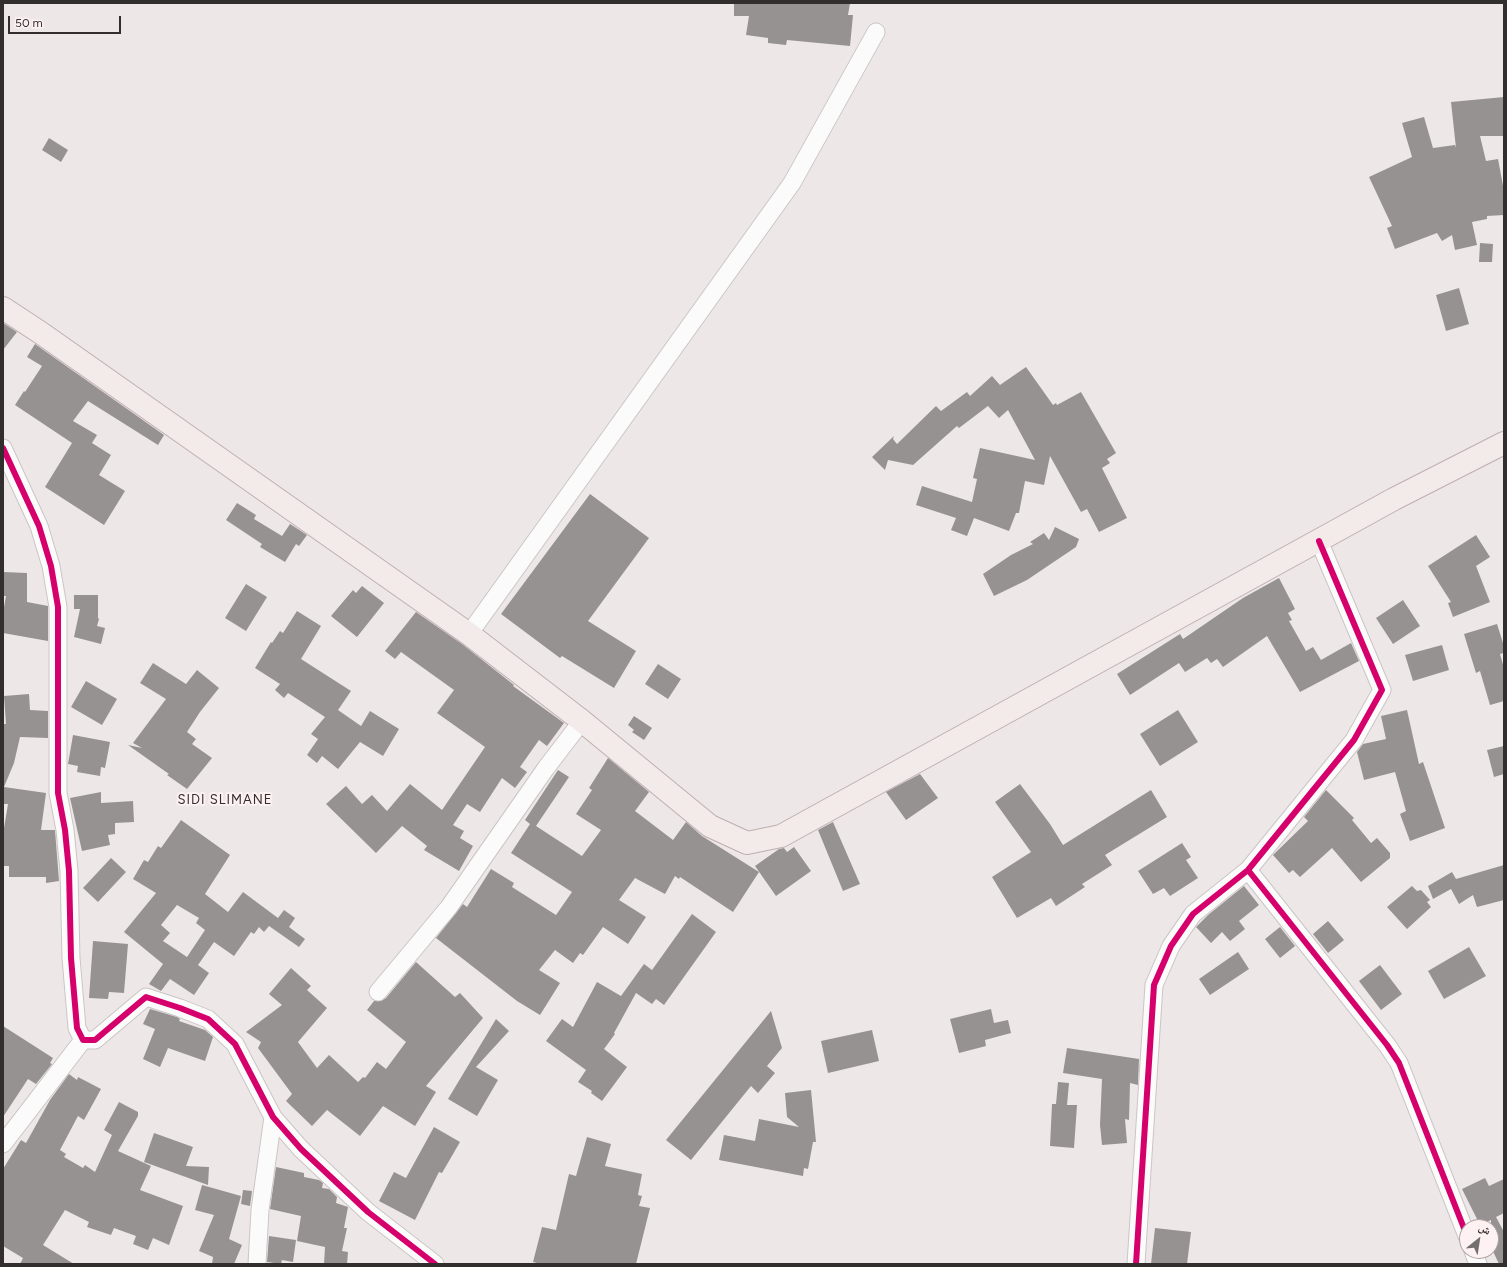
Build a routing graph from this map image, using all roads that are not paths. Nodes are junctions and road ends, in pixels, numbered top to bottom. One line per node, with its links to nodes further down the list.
1 (876, 32): 6 (street)
2 (3, 308): 6 (main road)
3 (1504, 443): 5 (main road)
4 (5, 457): 10 (street)
5 (1319, 541): 7 (main road); 8 (street)
6 (469, 634): 7 (main road)
7 (582, 721): 9 (street)
8 (1248, 870): 13 (street); 16 (street)
9 (378, 992)
10 (83, 1040): 11 (street); 12 (street)
11 (273, 1117): 14 (street); 15 (street)
12 (3, 1144)
13 (1460, 1219)
14 (257, 1264)
15 (435, 1264)
16 (1136, 1264)

